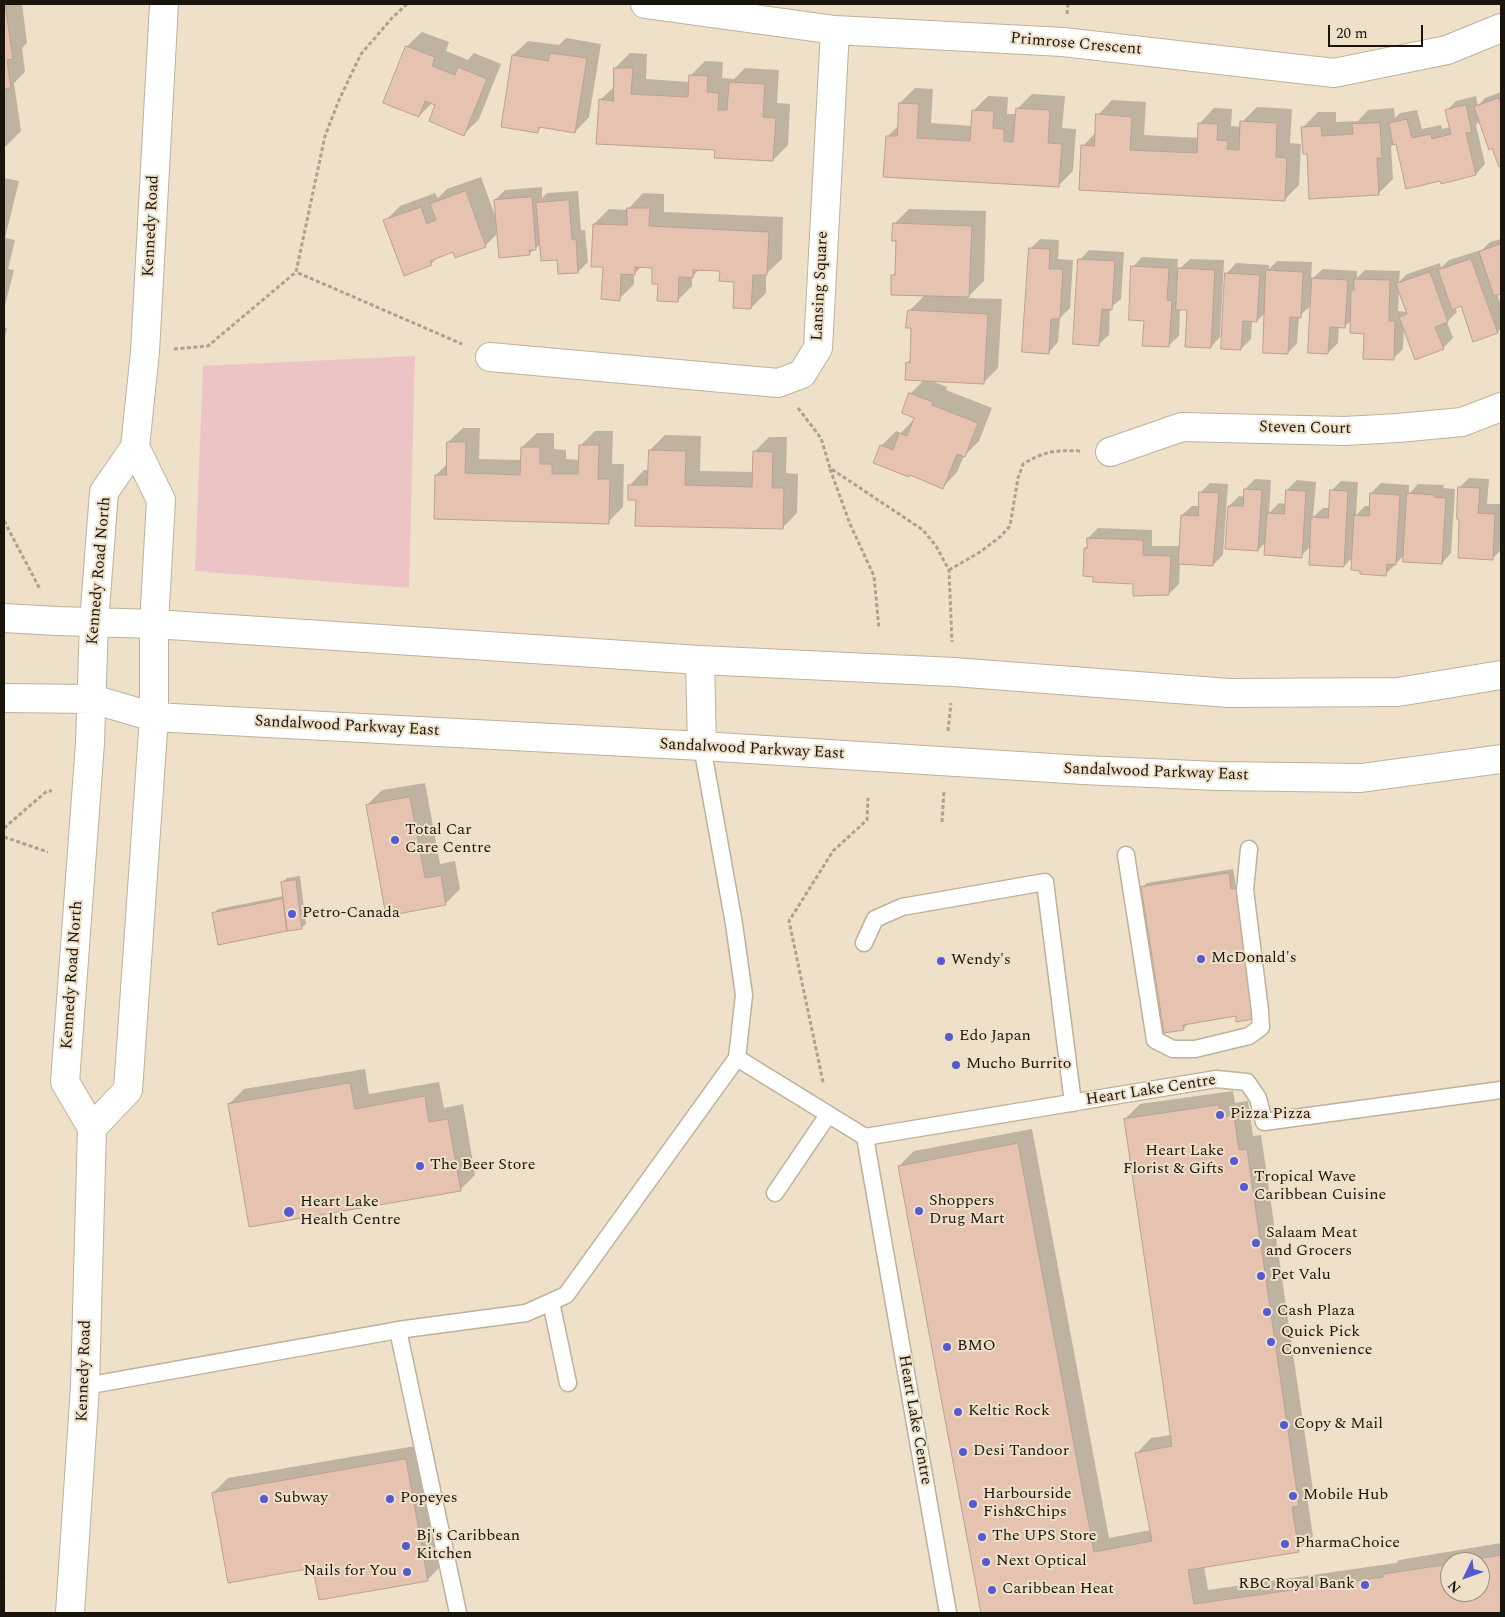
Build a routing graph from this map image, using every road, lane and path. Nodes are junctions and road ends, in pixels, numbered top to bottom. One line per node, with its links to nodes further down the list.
1 (164, 4): 7 (main road, Kennedy Road)
2 (407, 4): 6 (path)
3 (645, 4): 5 (main road, Primrose Crescent)
4 (1501, 28): 5 (main road, Primrose Crescent)
5 (835, 30): 9 (main road, Lansing Square)
6 (296, 272): 7 (path); 8 (path)
7 (145, 352): 11 (main road, Kennedy Road)
8 (490, 357): 9 (main road, Lansing Square)
9 (778, 383): 13 (path)
10 (1501, 407): 12 (main road, Steven Court)
11 (134, 447): 18 (main road, Kennedy Road North); 19 (main road)
12 (1110, 452): 15 (path)
13 (830, 468): 15 (path); 20 (path)
14 (4, 521): 17 (path)
15 (949, 570): 22 (path)
16 (4, 618): 17 (main road)
17 (57, 621): 18 (main road)
18 (94, 622): 19 (main road); 25 (main road, Kennedy Road North)
19 (154, 624): 21 (main road); 26 (main road)
20 (879, 629)
21 (700, 660): 22 (main road); 27 (main road)
22 (954, 672): 23 (main road); 29 (path)
23 (1501, 675)
24 (4, 698): 25 (main road, Sandalwood Parkway East)
25 (92, 699): 26 (main road, Sandalwood Parkway East); 43 (main road, Kennedy Road North)
26 (154, 717): 27 (main road, Sandalwood Parkway East); 43 (main road)
27 (702, 746): 29 (main road, Sandalwood Parkway East); 39 (lane)
28 (1501, 758): 29 (main road, Sandalwood Parkway East)
29 (945, 762): 32 (path)
30 (52, 791): 33 (path)
31 (868, 798): 42 (path)
32 (942, 822)
33 (4, 828)
34 (4, 837): 36 (path)
35 (1249, 849): 37 (lane)
36 (48, 852)
37 (1126, 854)
38 (864, 943): 41 (lane)
39 (737, 1058): 42 (lane); 46 (lane)
40 (1501, 1090): 41 (lane, Heart Lake Centre)
41 (1073, 1103): 44 (lane, Heart Lake Centre)
42 (828, 1115): 44 (lane); 45 (lane)
43 (92, 1128): 49 (main road, Kennedy Road)
44 (865, 1137): 52 (lane, Heart Lake Centre)
45 (775, 1193)
46 (550, 1302): 47 (lane); 48 (lane)
47 (398, 1330): 49 (lane); 51 (lane)
48 (568, 1383)
49 (85, 1386): 50 (main road, Kennedy Road)
50 (70, 1613)
51 (458, 1613)
52 (948, 1613)

